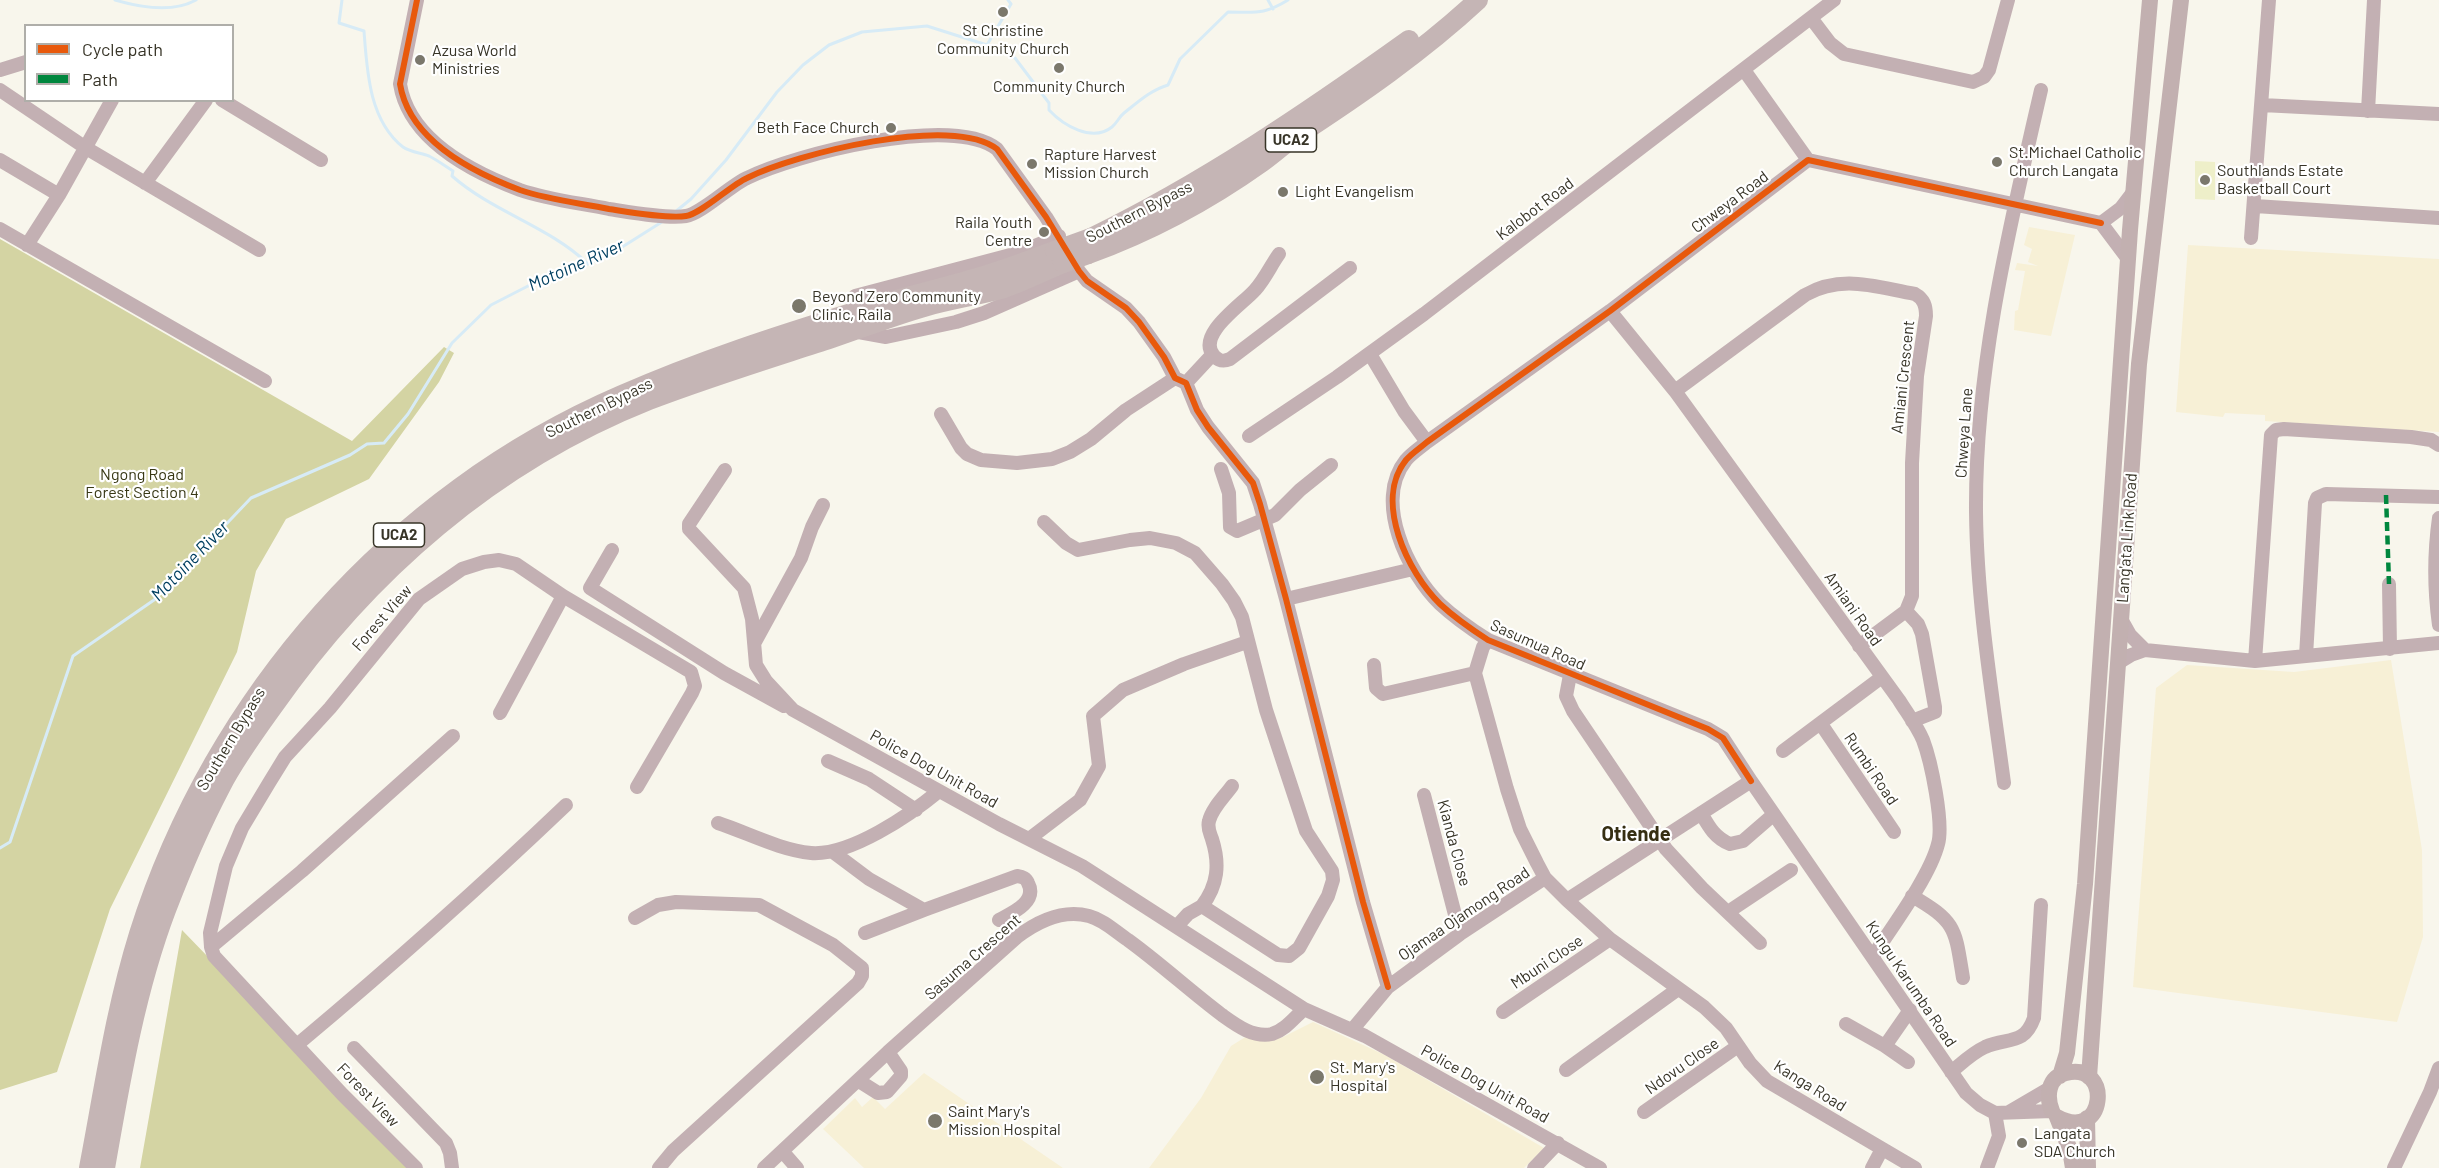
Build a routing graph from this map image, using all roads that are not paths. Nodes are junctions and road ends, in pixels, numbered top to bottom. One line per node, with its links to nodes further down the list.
1 (417, 0): 39 (street)
2 (1458, 0): 36 (highway, Southern Bypass / UCA2)
3 (1478, 0): 36 (highway, Southern Bypass / UCA2)
4 (1834, 0): 10 (street, Kalobot Road)
5 (2008, 0): 10 (street)
6 (2150, 0): 27 (main road, Lang'ata Link Road)
7 (2181, 0): 67 (main road, Lang'ata Link Road)
8 (2269, 0): 19 (street)
9 (2374, 0): 20 (street)
10 (1811, 18): 13 (street, Kalobot Road)
11 (24, 63): 12 (street)
12 (0, 70)
13 (1744, 70): 25 (street); 44 (street, Kalobot Road)
14 (0, 90): 22 (street)
15 (2041, 90): 29 (street, Chweya Lane)
16 (111, 102): 22 (street)
17 (205, 102): 26 (street)
18 (225, 102): 24 (street)
19 (2262, 105): 20 (street); 30 (street)
20 (2368, 111): 21 (street)
21 (2439, 114)
22 (86, 148): 26 (street); 28 (street)
23 (0, 160): 28 (street)
24 (321, 160)
25 (1808, 160): 29 (street); 43 (street, Chweya Road)
26 (145, 183): 37 (street)
27 (2134, 191): 32 (street); 40 (main road, Lang'ata Link Road)
28 (59, 195): 35 (street)
29 (2015, 204): 32 (street); 91 (street, Chweya Lane)
30 (2255, 206): 31 (street); 34 (street)
31 (2439, 218)
32 (2101, 223): 40 (street)
33 (0, 229): 35 (street)
34 (2251, 238)
35 (27, 245): 46 (street)
36 (1090, 246): 39 (highway, Southern Bypass / UCA2, bridge)
37 (259, 250)
38 (1279, 254): 45 (street)
39 (1064, 255): 42 (street); 47 (street); 149 (highway, Southern Bypass / UCA2); 150 (highway, Southern Bypass / UCA2)
40 (2128, 259): 141 (main road, Lang'ata Link Road)
41 (1350, 268): 45 (street)
42 (855, 296)
43 (1610, 311): 48 (street, Amiani Road); 51 (street, Chweya Road)
44 (1370, 354): 50 (street, Kalobot Road); 51 (street)
45 (1212, 355): 47 (street)
46 (265, 381)
47 (1180, 381): 49 (street); 59 (street)
48 (1675, 391): 66 (street, Amiani Crescent); 73 (street, Amiani Road)
49 (941, 414)
50 (1249, 436)
51 (1427, 442): 62 (street, Sasumua Road)
52 (2439, 445): 77 (street)
53 (1331, 465): 59 (street)
54 (725, 470): 72 (street, Police Dog Unit Road)
55 (1221, 470): 59 (street)
56 (2439, 497): 76 (street)
57 (823, 505): 72 (street)
58 (2439, 518): 68 (street)
59 (1265, 520): 65 (street)
60 (1044, 522): 70 (street)
61 (612, 550): 83 (street)
62 (1413, 569): 65 (street); 69 (street, Sasumua Road)
63 (2389, 584): 74 (street)
64 (563, 596): 84 (street); 93 (street, Forest View); 120 (street, Forest View)
65 (1286, 599): 123 (street)
66 (1906, 611): 73 (street); 85 (street)
67 (2121, 618): 75 (street); 78 (main road, Lang'ata Link Road)
68 (2439, 625)
69 (1488, 640): 80 (street); 81 (street, Sasumua Road)
70 (1247, 642): 102 (street); 110 (street)
71 (2439, 643): 74 (street)
72 (754, 644): 83 (street, Police Dog Unit Road)
73 (1859, 646): 82 (street, Amiani Road)
74 (2390, 649): 76 (street)
75 (2145, 650): 77 (street); 78 (street)
76 (2306, 656): 77 (street)
77 (2255, 661)
78 (2118, 663): 139 (main road, Lang'ata Link Road)
79 (1374, 665): 80 (street)
80 (1475, 673): 106 (street, Ojamaa Ojamong Road)
81 (1570, 675): 90 (street, Sasumua Road); 103 (street)
82 (1882, 677): 85 (street, Amiani Road); 86 (street, Rumbi Road)
83 (793, 710): 94 (street, Police Dog Unit Road)
84 (500, 712)
85 (1912, 721): 107 (street, Amiani Road)
86 (1821, 724): 88 (street, Rumbi Road); 101 (street, Rumbi Road)
87 (453, 736): 120 (street)
88 (1783, 751)
89 (828, 761): 97 (street)
90 (1751, 781): 98 (street); 99 (street, Sasumua Road)
91 (2004, 783)
92 (1233, 786): 110 (street)
93 (637, 787)
94 (939, 791): 97 (street); 102 (street, Police Dog Unit Road)
95 (1424, 795): 117 (street, Kianda Close)
96 (566, 805): 130 (street)
97 (916, 810): 104 (street)
98 (1701, 813): 99 (street); 103 (street)
99 (1773, 815): 121 (street, Kungu Karumba Road)
100 (718, 823): 104 (street)
101 (1894, 832)
102 (1029, 839): 115 (street, Police Dog Unit Road)
103 (1660, 840): 108 (street); 112 (street)
104 (833, 852): 111 (street)
105 (1791, 870): 112 (street)
106 (1545, 878): 108 (street, Kanga Road); 117 (street, Ojamaa Ojamong Road)
107 (1912, 896): 121 (street, Amiani Road); 122 (street)
108 (1567, 900): 118 (street, Kanga Road)
109 (2041, 905): 138 (street)
110 (1202, 906): 115 (street)
111 (924, 910): 114 (street); 116 (street)
112 (1728, 912): 119 (street)
113 (635, 918): 153 (street)
114 (999, 921)
115 (1177, 926): 125 (street, Police Dog Unit Road)
116 (865, 933)
117 (1460, 934): 123 (street, Ojamaa Ojamong Road)
118 (1610, 939): 124 (street, Kanga Road); 127 (street, Mbuni Close)
119 (1760, 944)
120 (210, 947): 130 (street, Forest View)
121 (1873, 956): 126 (street, Kungu Karumba Road)
122 (1963, 978)
123 (1388, 987): 129 (street, Ojamaa Ojamong Road)
124 (1677, 989): 131 (street, Kanga Road); 137 (street)
125 (1304, 1008): 129 (street); 134 (street, Sasuma Crescent)
126 (1910, 1010): 132 (street); 138 (street, Kungu Karumba Road)
127 (1503, 1012)
128 (1846, 1024): 132 (street)
129 (1352, 1030): 146 (street, Police Dog Unit Road)
130 (298, 1044): 151 (street, Forest View)
131 (1738, 1046): 142 (street, Ndovu Close); 147 (street, Kanga Road)
132 (1885, 1046): 135 (street)
133 (354, 1048): 152 (street)
134 (888, 1052): 140 (street, Sasuma Crescent); 140 (street)
135 (1908, 1062)
136 (2439, 1068): 163 (street)
137 (1566, 1070)
138 (1951, 1072): 143 (street, Kungu Karumba Road)
139 (2089, 1077): 141 (main road); 145 (main road)
140 (859, 1081): 148 (street, Sasuma Crescent)
141 (2055, 1082): 143 (street); 144 (main road)
142 (1644, 1112)
143 (2001, 1113): 144 (street); 160 (street)
144 (2054, 1114): 145 (main road); 161 (main road)
145 (2087, 1118): 162 (main road)
146 (1558, 1143): 156 (street); 157 (street, Police Dog Unit Road)
147 (1882, 1149): 158 (street); 159 (street, Kanga Road)
148 (783, 1152): 154 (street, Sasuma Crescent); 155 (street)
149 (88, 1168)
150 (105, 1168)
151 (416, 1168)
152 (452, 1168)
153 (660, 1168)
154 (764, 1168)
155 (797, 1168)
156 (1534, 1168)
157 (1600, 1168)
158 (1872, 1168)
159 (1915, 1168)
160 (1987, 1168)
161 (2073, 1168)
162 (2088, 1168)
163 (2394, 1168)

